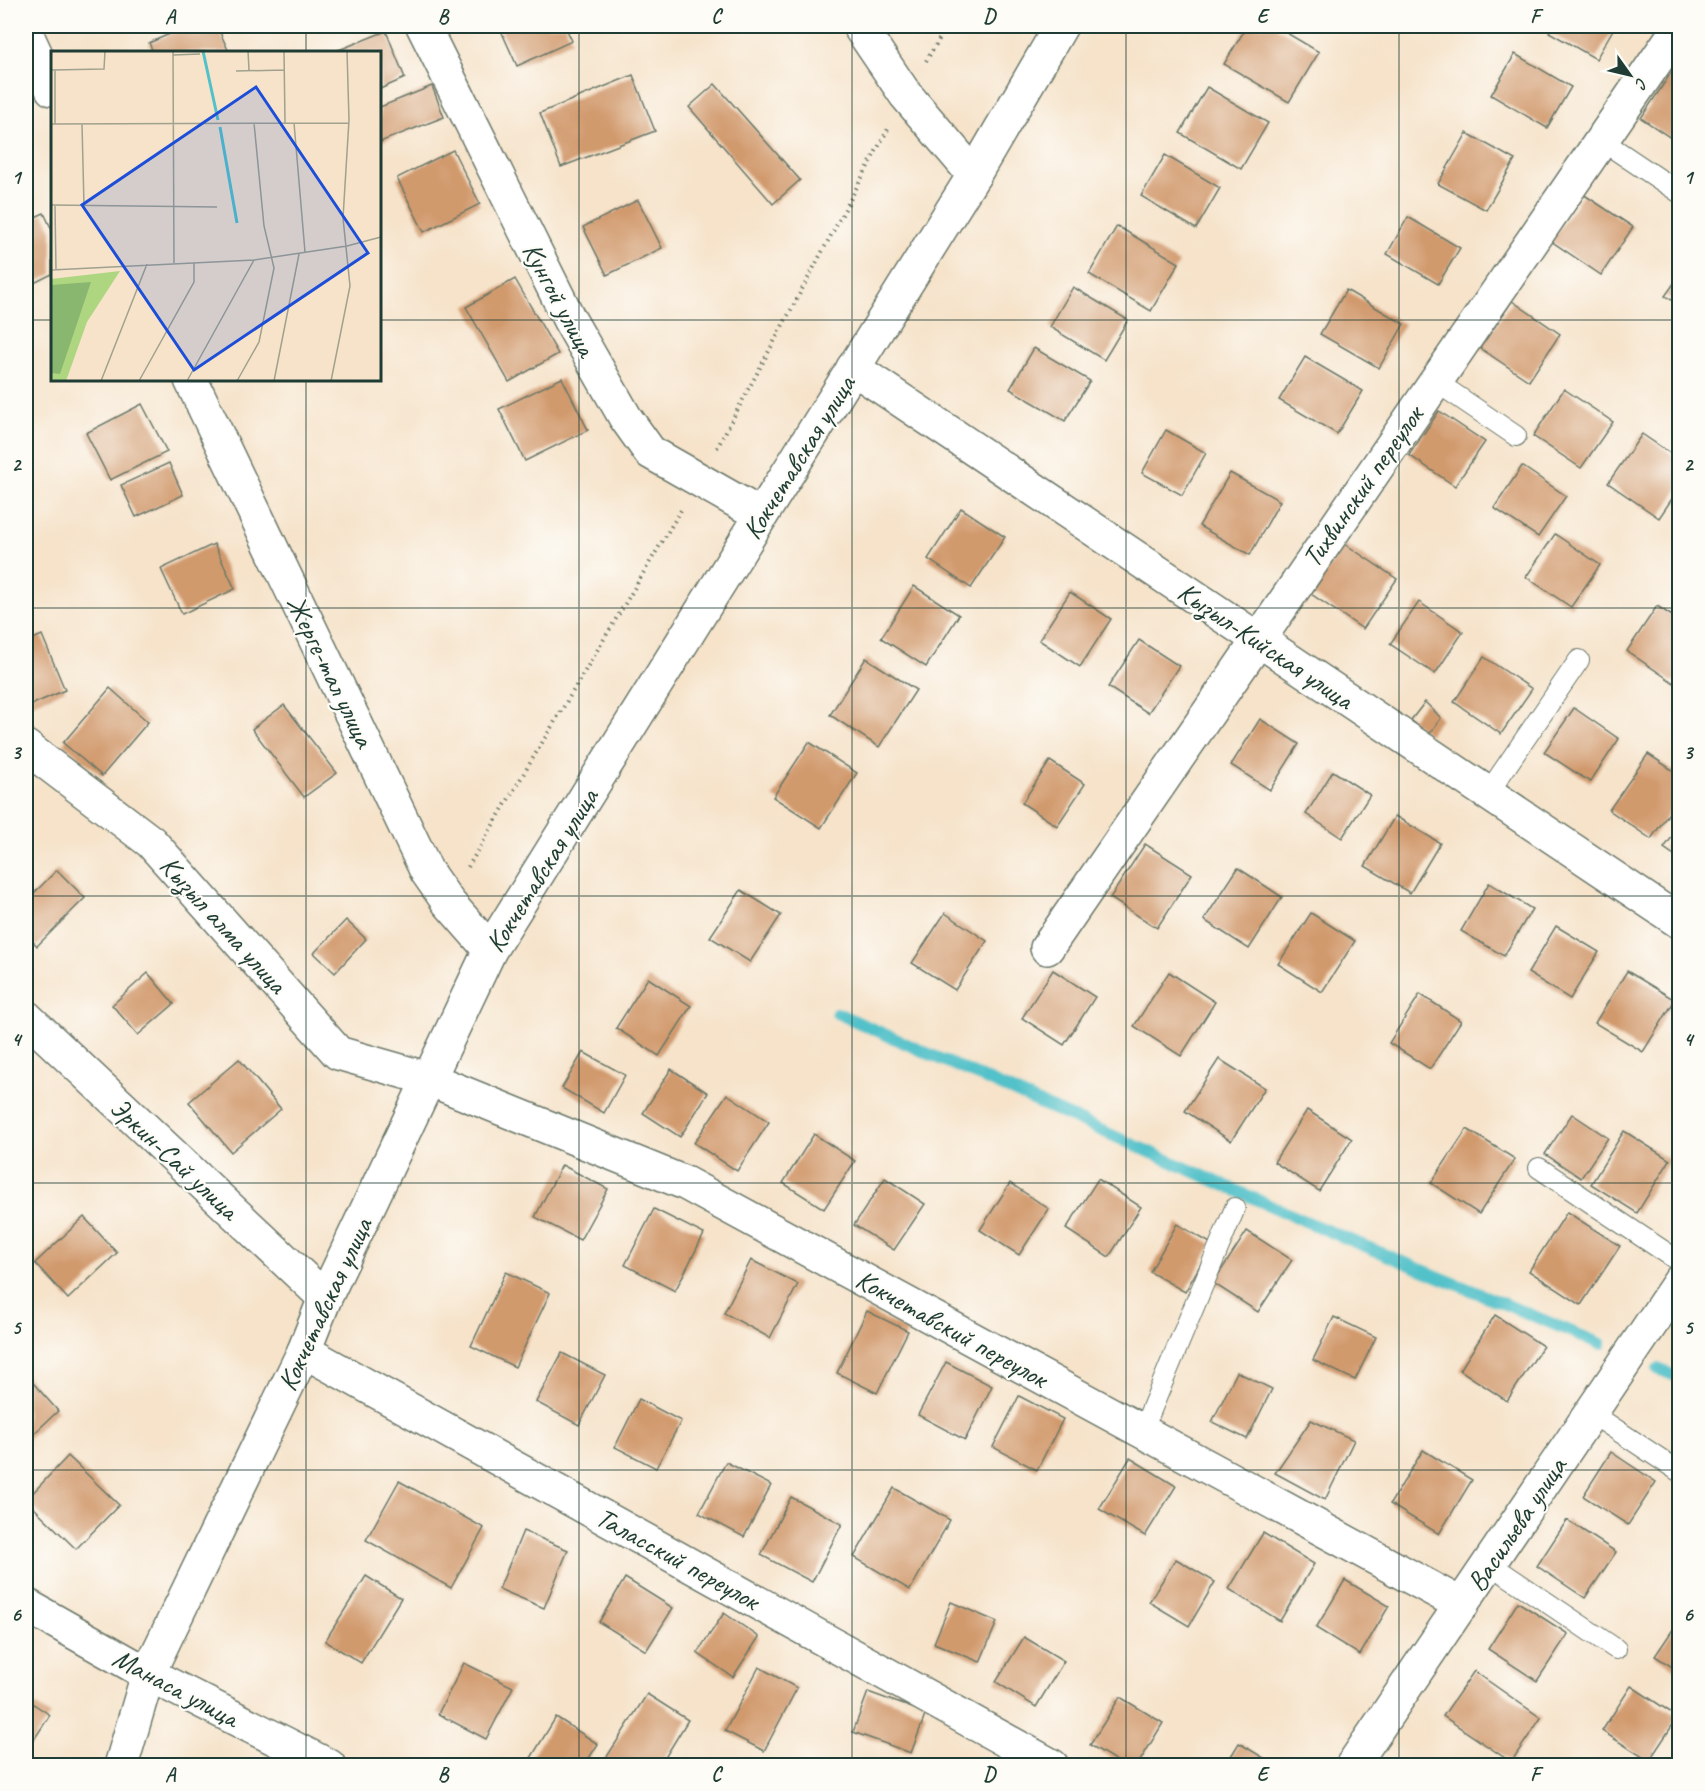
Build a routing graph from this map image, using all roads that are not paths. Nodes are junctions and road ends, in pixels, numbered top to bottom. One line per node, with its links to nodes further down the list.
1 (423, 26): 14 (street, Кунгой улица)
2 (859, 26): 8 (street)
3 (1061, 26): 8 (street, Кокчетавская улица)
4 (1680, 26): 7 (street, Тихвинский переулок)
5 (26, 33): 6 (street)
6 (51, 87)
7 (1601, 140): 9 (lane); 12 (street, Тихвинский переулок)
8 (974, 174): 10 (street, Кокчетавская улица)
9 (1680, 193)
10 (853, 368): 14 (street, Кокчетавская улица); 15 (street, Кызыл-Кийская улица)
11 (191, 381): 21 (street, Жерге-тал улица)
12 (1435, 381): 13 (lane); 15 (street, Тихвинский переулок)
13 (1516, 436)
14 (761, 515): 21 (street, Кокчетавская улица)
15 (1257, 639): 18 (street, Кызыл-Кийская улица); 20 (street, Тихвинский переулок)
16 (1579, 660): 18 (lane)
17 (26, 747): 23 (street, Кызыл алма улица)
18 (1488, 793): 19 (street, Кызыл-Кийская улица)
19 (1680, 921)
20 (1047, 948)
21 (490, 950): 23 (street, Кокчетавская улица)
22 (26, 1017): 28 (street, Эркин-Сай улица)
23 (429, 1079): 28 (street, Кокчетавская улица); 31 (street, Кокчетавский переулок)
24 (1539, 1168): 26 (lane)
25 (1235, 1208): 31 (lane)
26 (1680, 1262)
27 (1680, 1281): 30 (street, Васильева улица)
28 (325, 1299): 29 (street, Кокчетавская улица)
29 (303, 1351): 37 (street, Кокчетавская улица); 40 (street, Таласский переулок)
30 (1591, 1413): 32 (lane); 33 (street, Васильева улица)
31 (1142, 1432): 35 (street, Кокчетавский переулок)
32 (1680, 1472)
33 (1490, 1564): 35 (street, Васильева улица); 36 (lane)
34 (26, 1605): 37 (street, Манаса улица)
35 (1462, 1605): 41 (street, Васильева улица)
36 (1616, 1649)
37 (148, 1674): 38 (street, Кокчетавская улица); 39 (street, Манаса улица)
38 (121, 1766)
39 (329, 1766)
40 (1052, 1766)
41 (1352, 1766)

